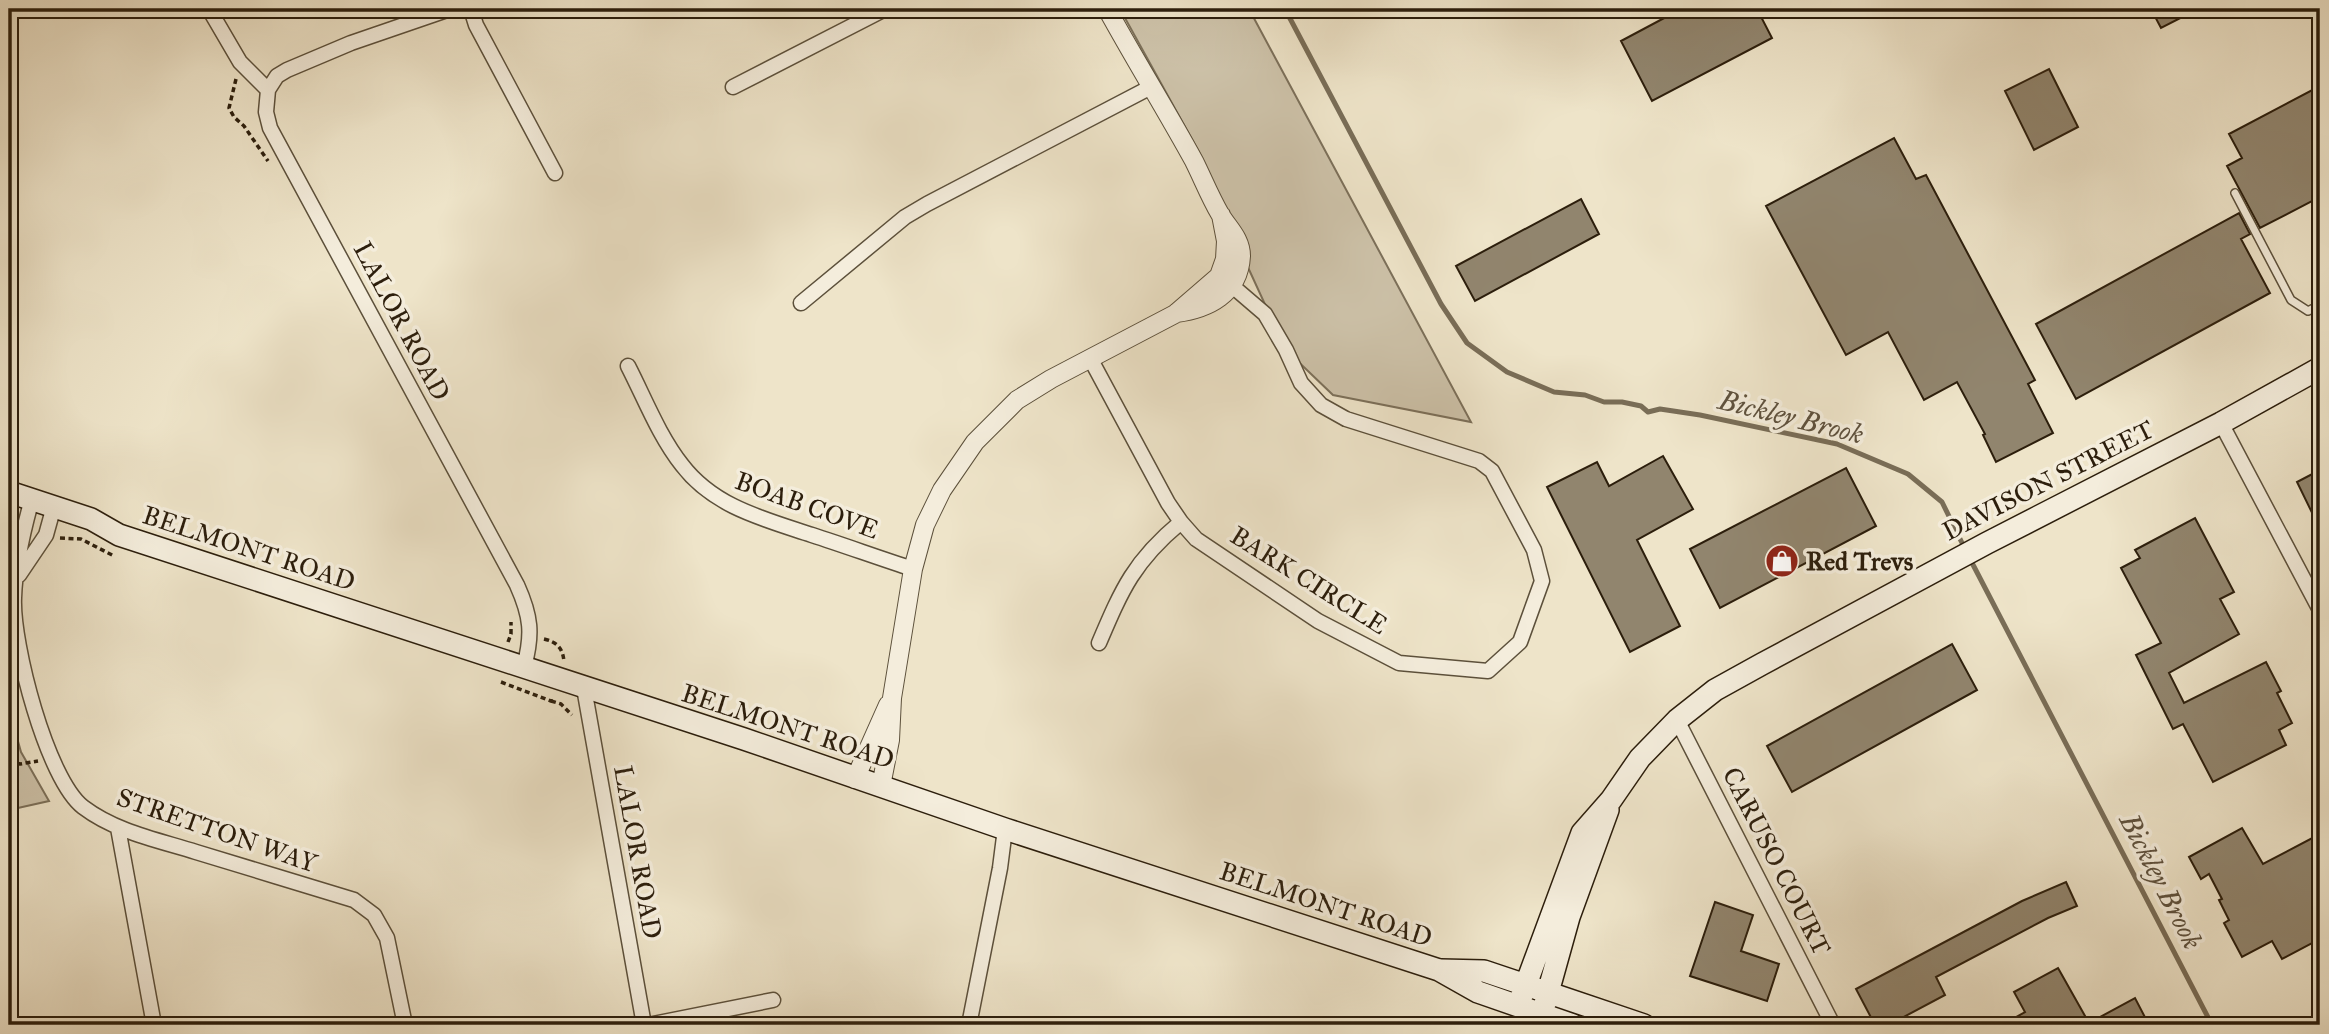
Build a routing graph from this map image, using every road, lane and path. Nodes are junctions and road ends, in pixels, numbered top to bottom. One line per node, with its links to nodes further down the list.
1 (209, 9): 9 (street)
2 (450, 9): 9 (street)
3 (471, 9): 11 (street)
4 (885, 9): 7 (street)
5 (1107, 9): 8 (street)
6 (236, 78): 10 (path)
7 (733, 87)
8 (1151, 87): 13 (street); 14 (street)
9 (268, 90): 31 (street, LALOR ROAD)
10 (272, 167)
11 (555, 173)
12 (2235, 193): 15 (lane)
13 (1226, 280): 16 (street); 23 (street, BARK CIRCLE)
14 (801, 303)
15 (2320, 305)
16 (1090, 358): 23 (street, BARK CIRCLE); 25 (street)
17 (628, 366): 25 (street, BOAB COVE)
18 (2320, 368): 19 (main road, DAVISON STREET)
19 (2221, 423): 27 (street); 34 (main road, DAVISON STREET)
20 (9, 492): 21 (main road, BELMONT ROAD)
21 (23, 506): 22 (main road, BELMONT ROAD); 26 (street, STRETTON WAY)
22 (54, 521): 24 (path); 26 (street, STRETTON WAY); 30 (main road, BELMONT ROAD)
23 (1181, 522): 29 (street)
24 (121, 558)
25 (913, 569): 33 (street)
26 (17, 579): 40 (street, STRETTON WAY)
27 (2320, 610)
28 (511, 612): 30 (path)
29 (1099, 643)
30 (500, 659): 31 (main road, BELMONT ROAD)
31 (524, 667): 32 (main road, BELMONT ROAD)
32 (584, 688): 37 (main road, BELMONT ROAD); 50 (street, LALOR ROAD)
33 (892, 698): 37 (street); 38 (street)
34 (1676, 720): 39 (main road, DAVISON STREET); 54 (street, CARUSO COURT)
35 (9, 761): 36 (path)
36 (38, 761)
37 (855, 779): 38 (main road, BELMONT ROAD)
38 (881, 786): 41 (main road, BELMONT ROAD)
39 (1611, 800): 43 (main road, DAVISON STREET); 44 (main road, DAVISON STREET)
40 (118, 828): 48 (street); 49 (street, STRETTON WAY)
41 (1005, 829): 42 (main road, BELMONT ROAD); 51 (street)
42 (1439, 970): 43 (main road, BELMONT ROAD); 46 (main road, BELMONT ROAD)
43 (1526, 984): 44 (main road, BELMONT ROAD); 46 (main road, DAVISON STREET)
44 (1548, 992): 47 (main road, DAVISON STREET); 53 (main road, BELMONT ROAD)
45 (774, 1000): 50 (street)
46 (1518, 1006): 47 (main road, BELMONT ROAD)
47 (1542, 1014): 52 (main road, BELMONT ROAD)
48 (154, 1025)
49 (405, 1025)
50 (646, 1025)
51 (969, 1025)
52 (1573, 1025)
53 (1644, 1025)
54 (1833, 1025)

